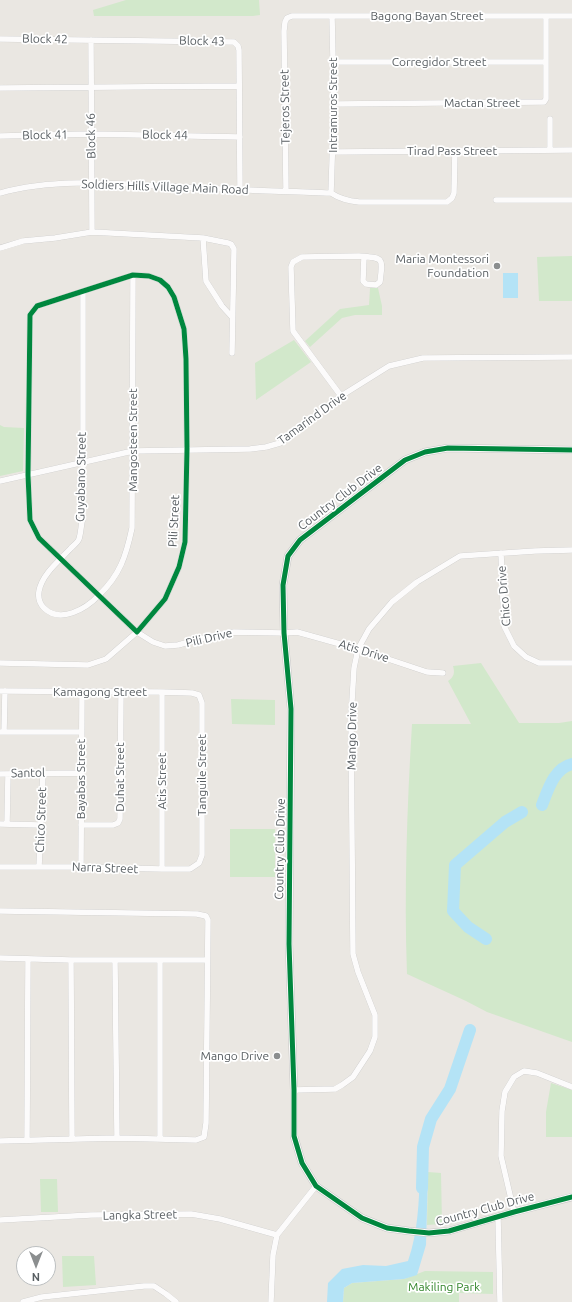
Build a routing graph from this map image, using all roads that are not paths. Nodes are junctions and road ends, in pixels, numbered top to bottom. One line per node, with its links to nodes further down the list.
1 (332, 16): 2 (street, Bagong Bayan Street); 4 (street, Bagong Bayan Street); 7 (street, Intramuros Street)
2 (546, 16): 3 (street, Bagong Bayan Street); 8 (street, Mactan Street)
3 (572, 16)
4 (285, 22): 23 (street, Tejeros Street)
5 (0, 39): 6 (street, Block 42)
6 (91, 40): 9 (street, Block 43); 11 (street, Block 46)
7 (333, 62): 8 (street, Corregidor Street); 12 (street, Intramuros Street)
8 (546, 62): 12 (street, Mactan Street)
9 (239, 86): 11 (street); 16 (street, Block 43)
10 (0, 88): 11 (street)
11 (90, 88): 14 (street, Block 46)
12 (334, 104): 20 (street, Intramuros Street)
13 (550, 119): 18 (street)
14 (90, 134): 15 (street, Block 41); 16 (street, Block 44); 21 (street, Block 46)
15 (0, 136)
16 (240, 137): 22 (street, Block 43)
17 (455, 150): 18 (street, Tirad Pass Street); 20 (street, Tirad Pass Street); 25 (street, Soldiers Hills Village Main Road)
18 (550, 150): 19 (street, Tirad Pass Street)
19 (572, 150)
20 (333, 152): 25 (street, Intramuros Street)
21 (92, 183): 22 (street, Soldiers Hills Village Main Road); 24 (street, Soldiers Hills Village Main Road); 28 (street, Block 46)
22 (240, 190): 23 (street, Soldiers Hills Village Main Road)
23 (286, 191): 25 (street, Soldiers Hills Village Main Road)
24 (0, 193)
25 (331, 193)
26 (496, 200): 27 (street)
27 (572, 200)
28 (92, 232): 29 (street); 30 (street)
29 (203, 238): 34 (street); 34 (street)
30 (0, 248)
31 (364, 257): 31 (street); 37 (street)
32 (133, 275): 33 (street, Pili Street); 38 (street, Pili Street); 40 (street, Mangosteen Street)
33 (83, 291): 41 (street, Guyabano Street); 42 (street, Pili Street)
34 (232, 317): 35 (street)
35 (232, 353)
36 (572, 357): 37 (street, Tamarind Drive)
37 (342, 396): 38 (street, Tamarind Drive)
38 (187, 449): 40 (street, Tamarind Drive); 48 (street, Pili Street)
39 (572, 450): 49 (street, Country Club Drive)
40 (133, 451): 41 (street, Tamarind Drive); 47 (street, Mangosteen Street)
41 (82, 463): 42 (street, Tamarind Drive); 46 (street, Guyabano Street)
42 (28, 475): 43 (street, Tamarind Drive); 46 (street, Pili Street)
43 (0, 481)
44 (572, 550): 45 (street, Mango Drive)
45 (501, 553): 50 (street, Mango Drive); 52 (street, Chico Drive)
46 (61, 560): 47 (street, Pili Street); 47 (street, Guyabano Street)
47 (99, 596): 48 (street, Pili Street)
48 (137, 632): 49 (street, Pili Drive); 51 (street)
49 (284, 633): 50 (street, Atis Drive); 82 (street, Country Club Drive)
50 (358, 649): 53 (street, Atis Drive); 82 (street, Mango Drive)
51 (0, 663)
52 (572, 664)
53 (443, 673)
54 (2, 692): 55 (street, Kamagong Street); 59 (street)
55 (82, 692): 56 (street, Kamagong Street); 60 (street, Bayabas Street)
56 (121, 692): 57 (street, Kamagong Street); 68 (street, Duhat Street)
57 (162, 692): 58 (street, Kamagong Street); 73 (street, Atis Street)
58 (200, 695): 69 (street, Tanguile Street)
59 (2, 732): 60 (street)
60 (81, 732): 62 (street, Bayabas Street)
61 (43, 773): 62 (street, Santol); 64 (street, Santol); 67 (street, Chico Street)
62 (81, 773): 68 (street, Bayabas Street)
63 (0, 774): 64 (street, Santol)
64 (8, 774): 66 (street)
65 (0, 824): 66 (street)
66 (7, 824): 67 (street)
67 (41, 825): 71 (street, Chico Street)
68 (81, 825): 72 (street, Bayabas Street)
69 (202, 855): 73 (street, Narra Street)
70 (0, 867): 71 (street, Narra Street)
71 (39, 867): 72 (street, Narra Street)
72 (81, 867): 73 (street, Narra Street)
73 (162, 870)
74 (0, 911): 79 (street)
75 (0, 958): 76 (street)
76 (28, 959): 77 (street); 86 (street)
77 (71, 960): 78 (street); 84 (street)
78 (115, 960): 80 (street); 83 (street)
79 (206, 960): 80 (street); 85 (street)
80 (160, 961): 85 (street)
81 (572, 1086): 90 (street)
82 (294, 1090): 88 (street, Country Club Drive)
83 (117, 1138): 84 (street); 85 (street)
84 (72, 1139): 86 (street)
85 (160, 1139)
86 (27, 1140): 87 (street)
87 (0, 1141)
88 (316, 1186): 91 (street, Country Club Drive); 93 (street)
89 (572, 1196): 90 (street, Country Club Drive)
90 (514, 1212): 91 (street, Country Club Drive)
91 (498, 1217): 97 (street)
92 (0, 1220): 93 (street, Langka Street)
93 (277, 1235): 96 (street)
94 (23, 1302): 95 (street)
95 (176, 1302)
96 (271, 1302)
97 (500, 1302)

